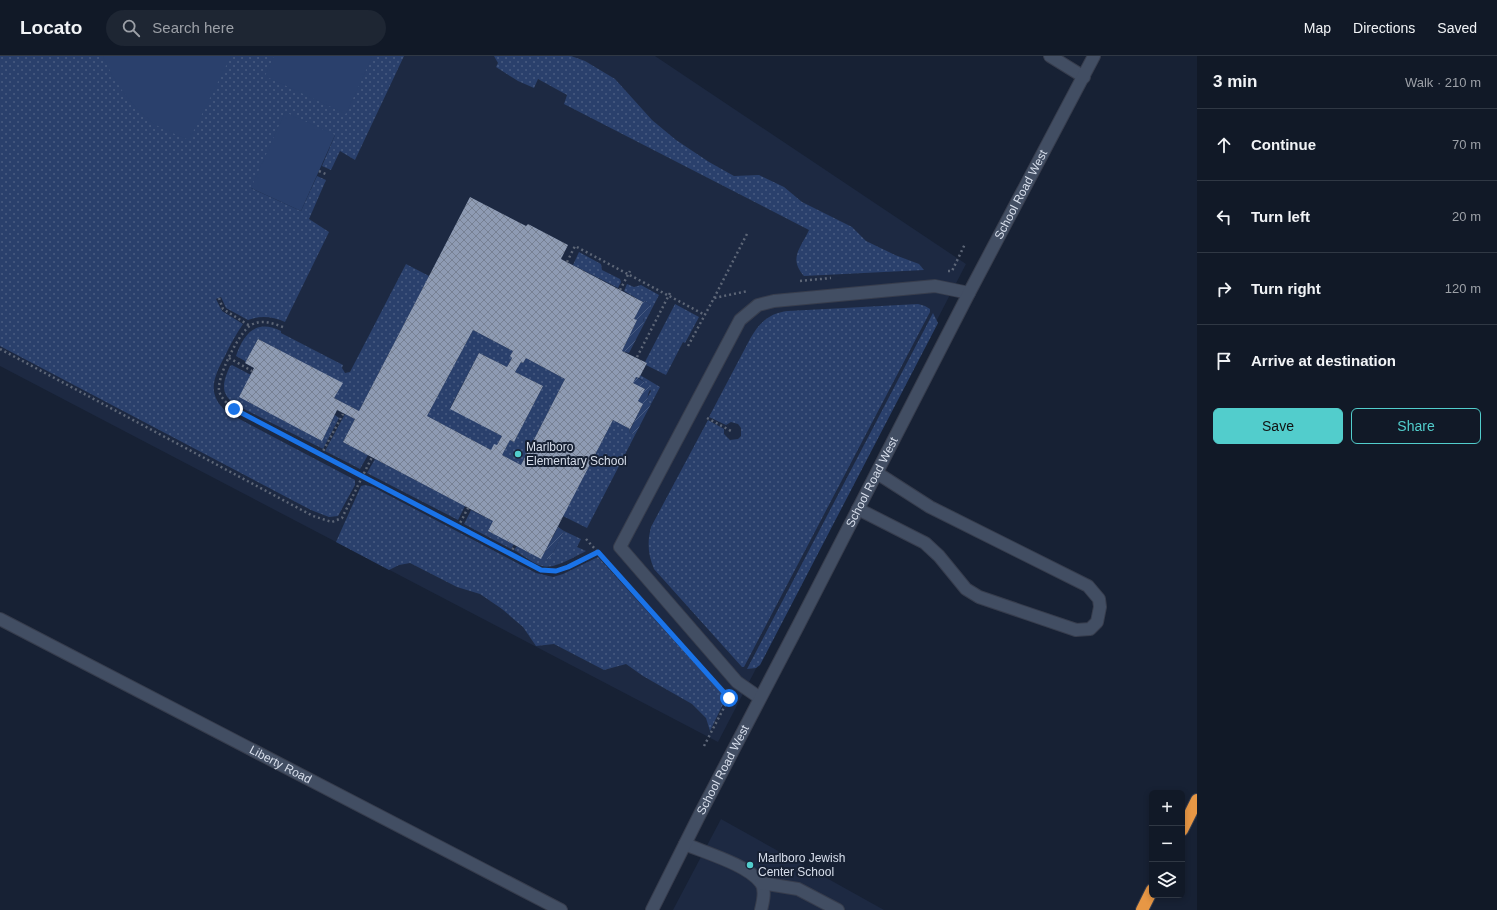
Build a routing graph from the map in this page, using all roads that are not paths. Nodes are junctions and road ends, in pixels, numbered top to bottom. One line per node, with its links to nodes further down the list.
1 (1050, 56): 3 (street)
2 (1094, 56): 3 (street, School Road West)
3 (1084, 77): 4 (street, School Road West)
4 (969, 293): 5 (street, School Road West); 8 (street)
5 (876, 473): 6 (street, School Road West); 6 (street)
6 (858, 509): 8 (street, School Road West)
7 (0, 619): 14 (street, Liberty Road)
8 (760, 698): 11 (street, School Road West)
9 (1197, 800): 10 (highway)
10 (1184, 826)
11 (685, 844): 12 (street); 15 (street, School Road West)
12 (762, 883): 16 (street); 17 (street)
13 (1149, 896): 18 (highway)
14 (561, 910)
15 (652, 910)
16 (761, 910)
17 (838, 910)
18 (1142, 910)

